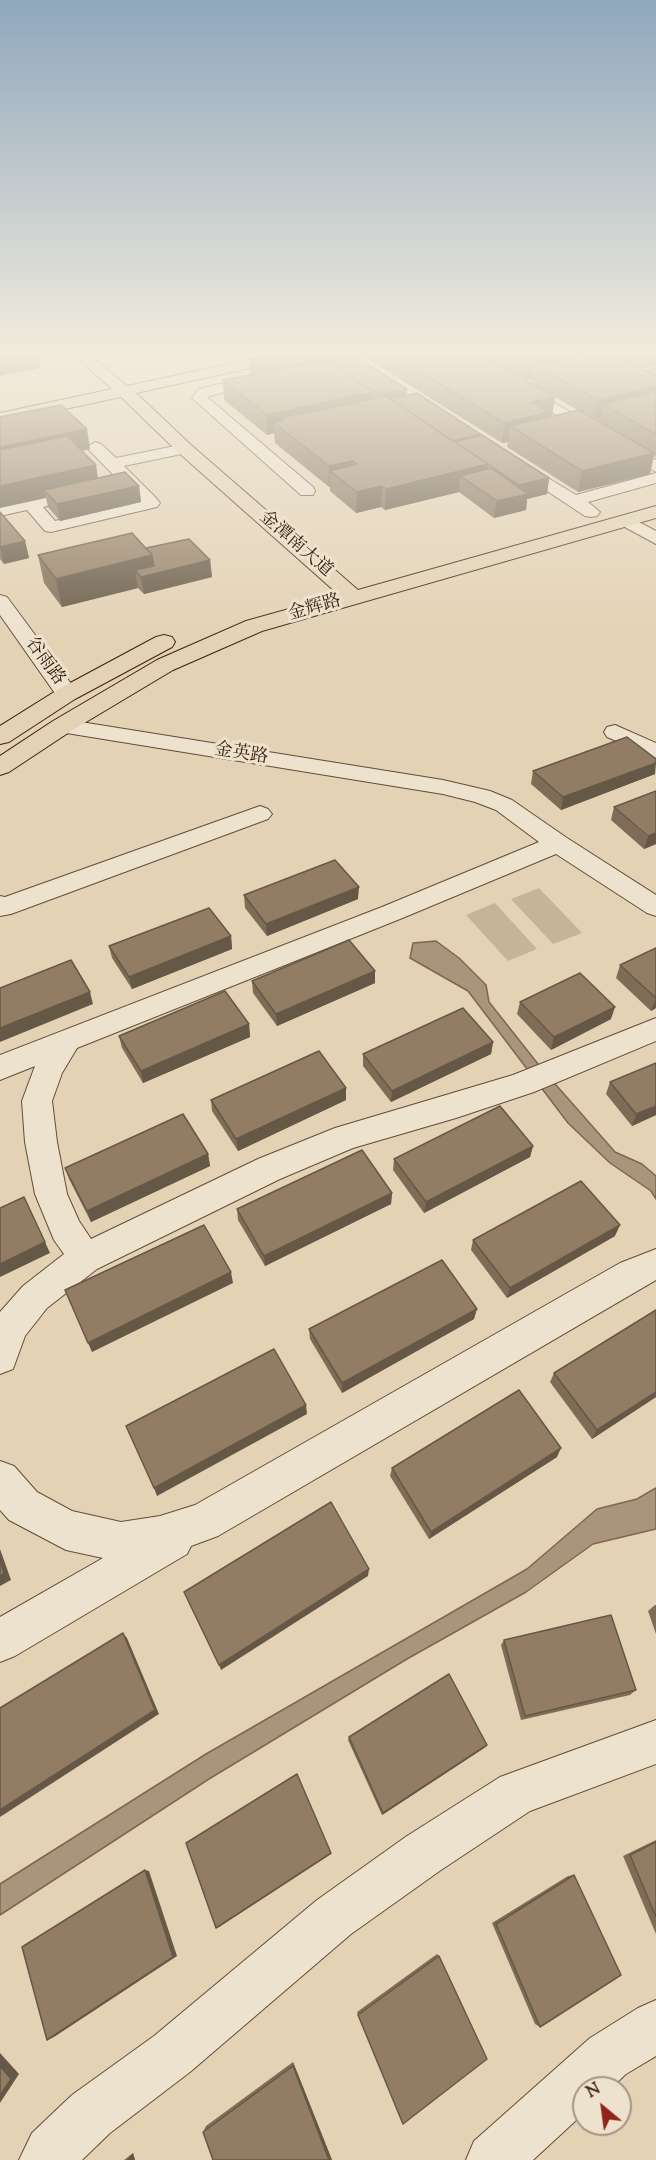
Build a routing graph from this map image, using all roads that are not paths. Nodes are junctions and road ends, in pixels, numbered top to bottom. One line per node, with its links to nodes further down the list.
1 (99, 451): 7 (street)
2 (159, 451): 7 (street)
3 (209, 451): 20 (main road, 金潭南大道)
4 (260, 451): 11 (street)
5 (628, 451): 8 (street)
6 (501, 454): 14 (street)
7 (112, 464): 10 (street)
8 (656, 467)
9 (656, 478): 14 (street)
10 (131, 482): 13 (street); 13 (street)
11 (307, 491)
12 (656, 494): 14 (main road)
13 (31, 504): 15 (street)
14 (582, 507): 19 (main road)
15 (0, 511)
16 (656, 512): 17 (main road, 金辉路)
17 (627, 520): 18 (street); 21 (main road, 金辉路)
18 (656, 539)
19 (435, 554)
20 (335, 580): 21 (main road, 金辉路); 22 (main road, 金辉路)
21 (362, 586): 26 (main road, 金辉路)
22 (313, 587)
23 (0, 601): 25 (street, 谷雨路)
24 (184, 633): 25 (main road)
25 (67, 694): 28 (main road)
26 (62, 726): 30 (main road, 金辉路); 32 (street, 金英路)
27 (615, 732): 29 (street)
28 (0, 737)
29 (656, 751)
30 (0, 767)
31 (260, 814): 33 (street)
32 (558, 844): 34 (street, 金英路); 36 (street)
33 (0, 905)
34 (656, 907)
35 (656, 1029): 38 (street)
36 (67, 1040): 37 (street); 38 (street)
37 (0, 1068)
38 (85, 1258): 40 (street)
39 (656, 1264): 42 (street)
40 (3, 1338)
41 (0, 1480): 42 (street)
42 (204, 1522): 43 (street)
43 (0, 1641)
44 (656, 1742): 46 (street)
45 (656, 2026): 47 (street)
46 (46, 2160)
47 (493, 2160)

